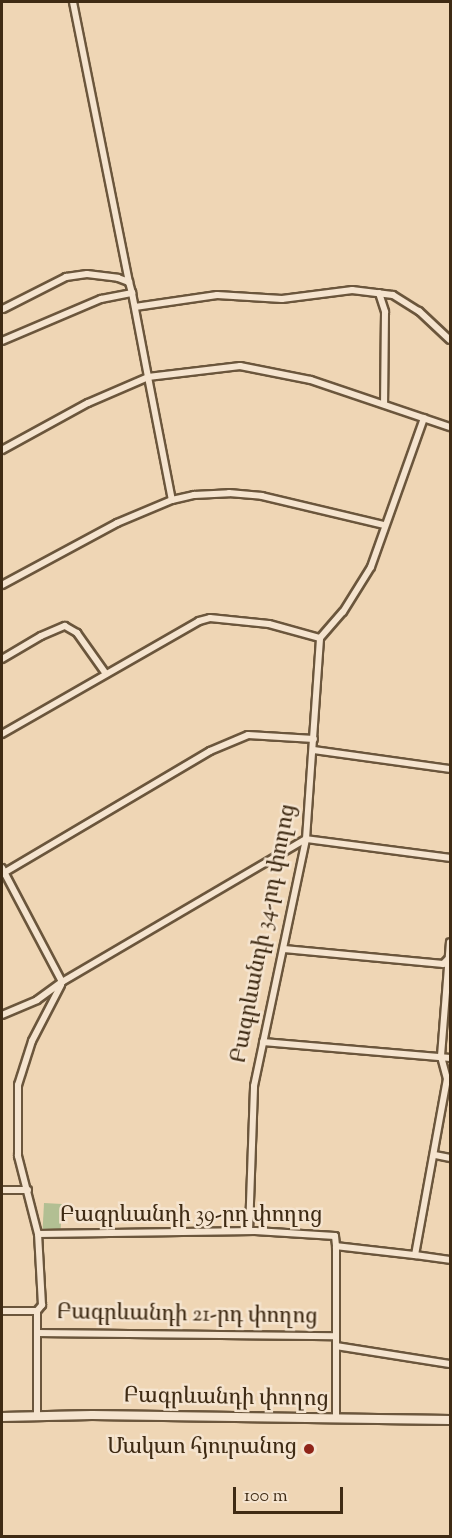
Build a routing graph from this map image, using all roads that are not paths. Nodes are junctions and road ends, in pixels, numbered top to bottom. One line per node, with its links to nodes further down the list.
1 (73, 2): 2 (street)
2 (129, 282): 3 (street); 6 (street)
3 (132, 293): 5 (street); 8 (street)
4 (379, 293): 5 (street); 7 (street); 10 (street)
5 (135, 307): 9 (street)
6 (3, 309)
7 (450, 340)
8 (2, 341)
9 (148, 377): 10 (street); 13 (street); 14 (street)
10 (384, 403): 11 (street)
11 (424, 418): 12 (street); 15 (street)
12 (450, 428)
13 (2, 450)
14 (172, 500): 15 (street); 16 (street)
15 (384, 525): 17 (street)
16 (2, 585)
17 (320, 638): 19 (street); 21 (street, Բագրևանդի 34-րդ փողոց)
18 (2, 659): 19 (street)
19 (106, 675): 20 (street)
20 (2, 734)
21 (314, 739): 22 (street, Բագրևանդի 34-րդ փողոց); 26 (street)
22 (313, 750): 23 (street); 24 (street, Բագրևանդի 34-րդ փողոց)
23 (450, 769)
24 (306, 839): 25 (street); 28 (street, Բագրևանդի 34-րդ փողոց); 30 (street)
25 (450, 858)
26 (2, 871): 30 (street)
27 (450, 942): 29 (street)
28 (284, 949): 29 (street); 32 (street, Բագրևանդի 34-րդ փողոց)
29 (449, 959): 33 (street)
30 (62, 982): 31 (street); 38 (street)
31 (2, 1015)
32 (264, 1042): 33 (street); 39 (street, Բագրևանդի 34-րդ փողոց)
33 (441, 1056): 34 (street); 35 (street)
34 (450, 1058)
35 (435, 1155): 36 (street); 42 (street)
36 (450, 1158)
37 (2, 1190): 38 (street)
38 (28, 1190): 40 (street)
39 (249, 1231): 40 (street, Բագրևանդի 39-րդ փողոց); 41 (street, Բագրևանդի 39-րդ փողոց)
40 (38, 1234): 45 (street)
41 (336, 1246): 42 (street); 47 (street)
42 (415, 1255): 43 (street)
43 (450, 1260)
44 (2, 1311): 45 (street)
45 (37, 1311): 46 (street)
46 (38, 1333): 47 (street, Բագրևանդի 21-րդ փողոց); 50 (street)
47 (336, 1336): 48 (street)
48 (336, 1346): 49 (street, Բագրևանդի 21-րդ փողոց); 52 (street)
49 (450, 1364)
50 (37, 1416): 51 (main road, Բագրևանդի փողոց); 52 (main road, Բագրևանդի փողոց)
51 (2, 1418)
52 (336, 1418): 53 (main road, Բագրևանդի փողոց)
53 (450, 1420)

